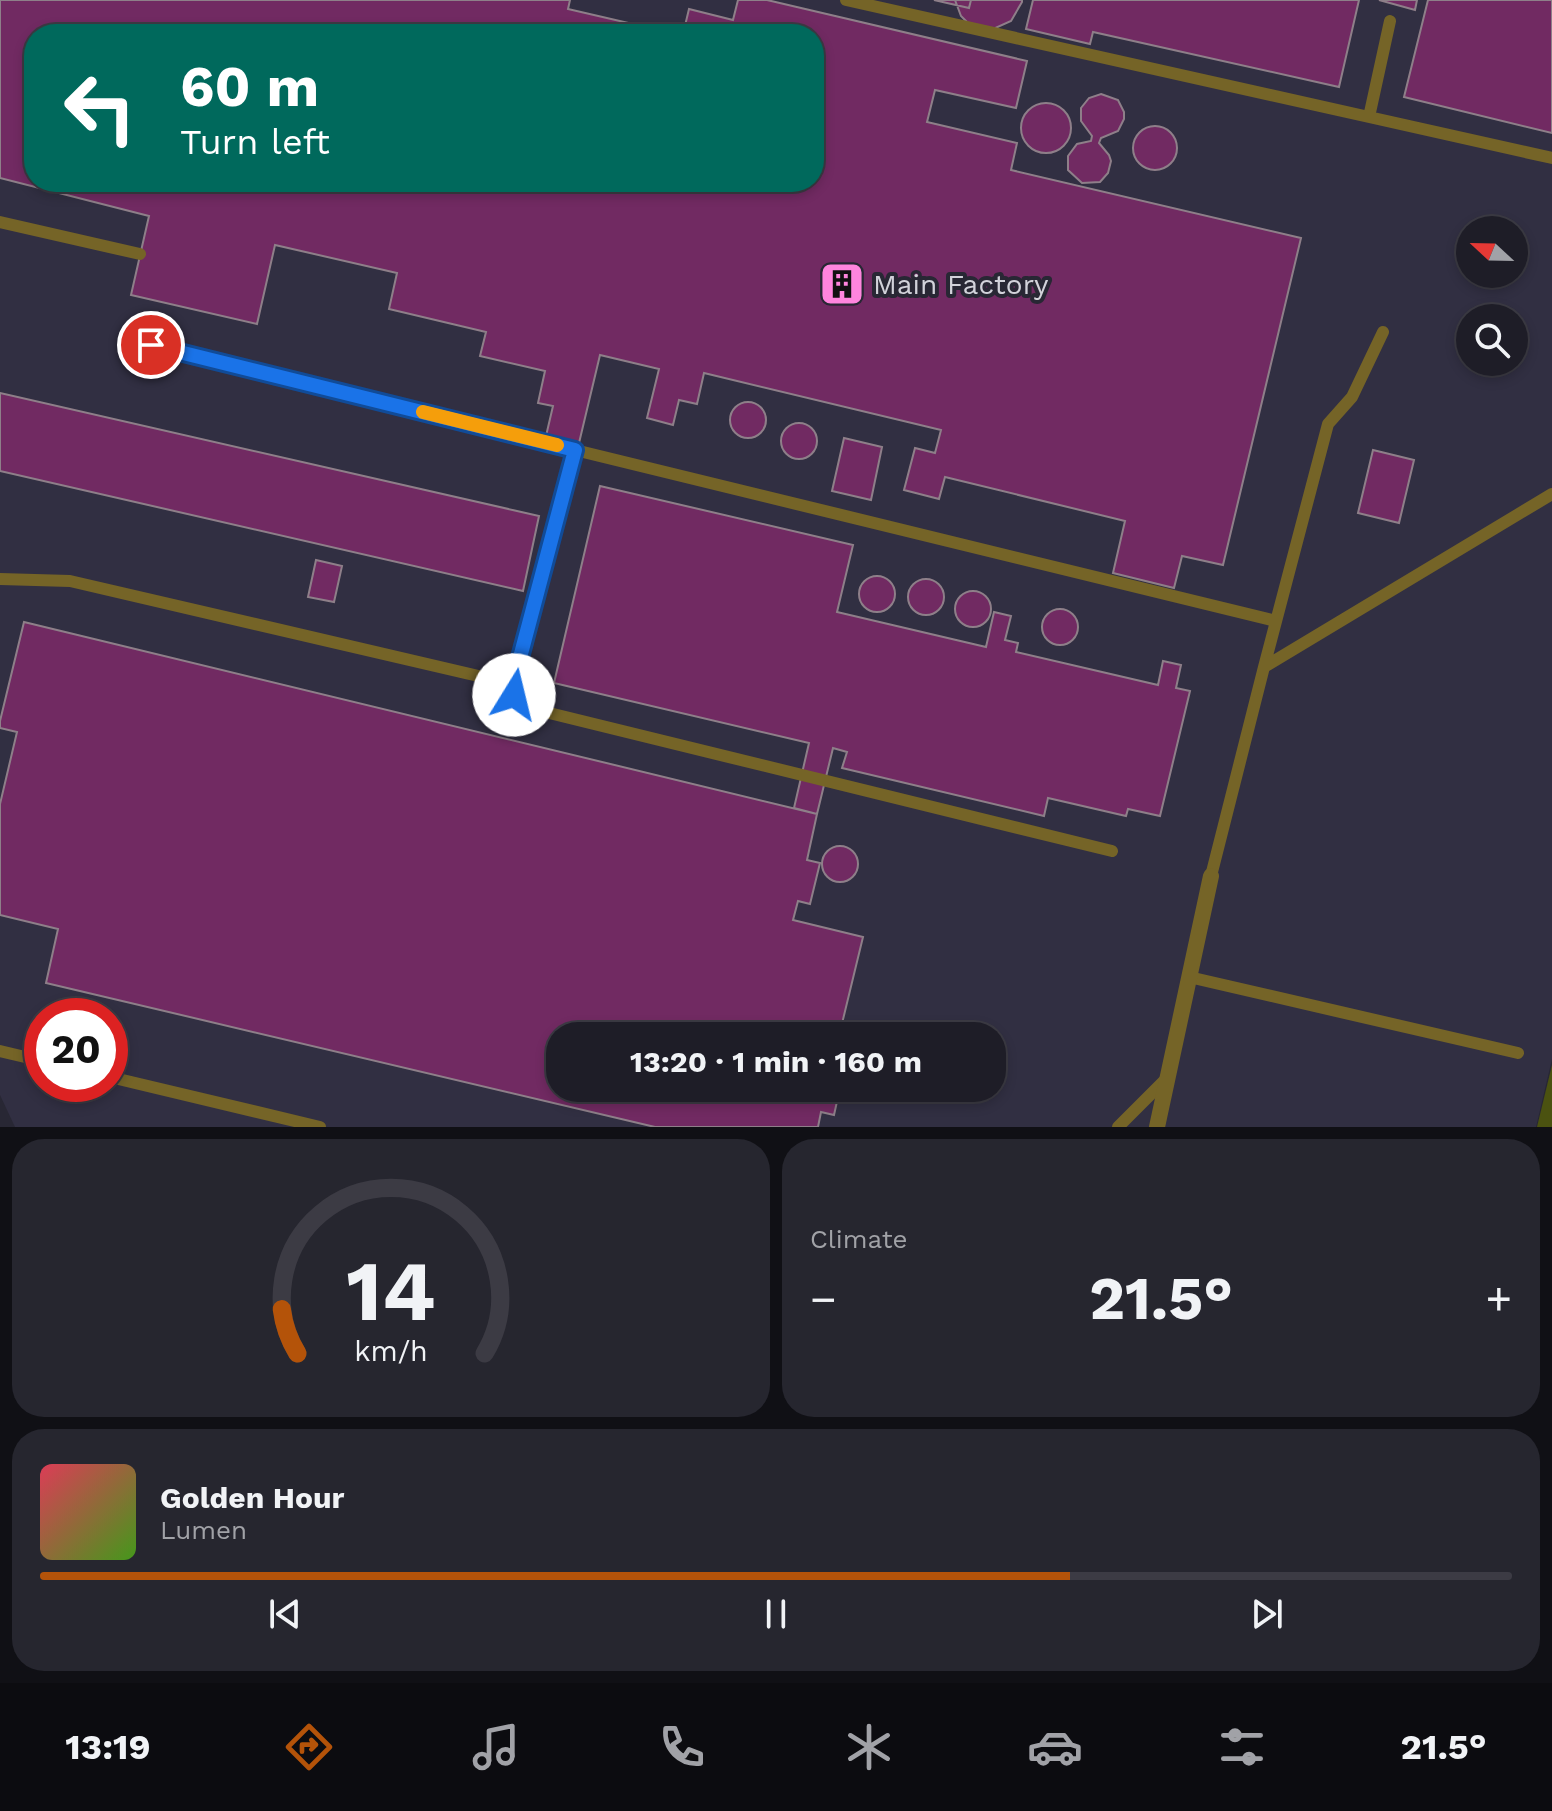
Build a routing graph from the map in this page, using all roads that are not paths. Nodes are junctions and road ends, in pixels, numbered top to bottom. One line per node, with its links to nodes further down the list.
1 (846, 0): 3 (lane)
2 (1390, 21): 3 (lane)
3 (1369, 117): 4 (lane)
4 (1552, 158)
5 (0, 222): 6 (lane)
6 (140, 254)
7 (1383, 332): 12 (lane)
8 (151, 345): 9 (lane)
9 (575, 450): 12 (lane); 14 (lane)
10 (1552, 494): 13 (lane)
11 (0, 579): 14 (lane)
12 (1276, 621): 13 (lane)
13 (1264, 667): 16 (lane)
14 (513, 684): 15 (lane)
15 (1112, 851)
16 (1211, 876): 17 (street)
17 (1189, 977): 19 (lane); 21 (street)
18 (0, 1051): 20 (lane)
19 (1518, 1053)
20 (24, 1057)
21 (1168, 1077): 24 (lane); 25 (street)
22 (128, 1081): 23 (lane)
23 (320, 1127)
24 (1118, 1127)
25 (1157, 1127)

